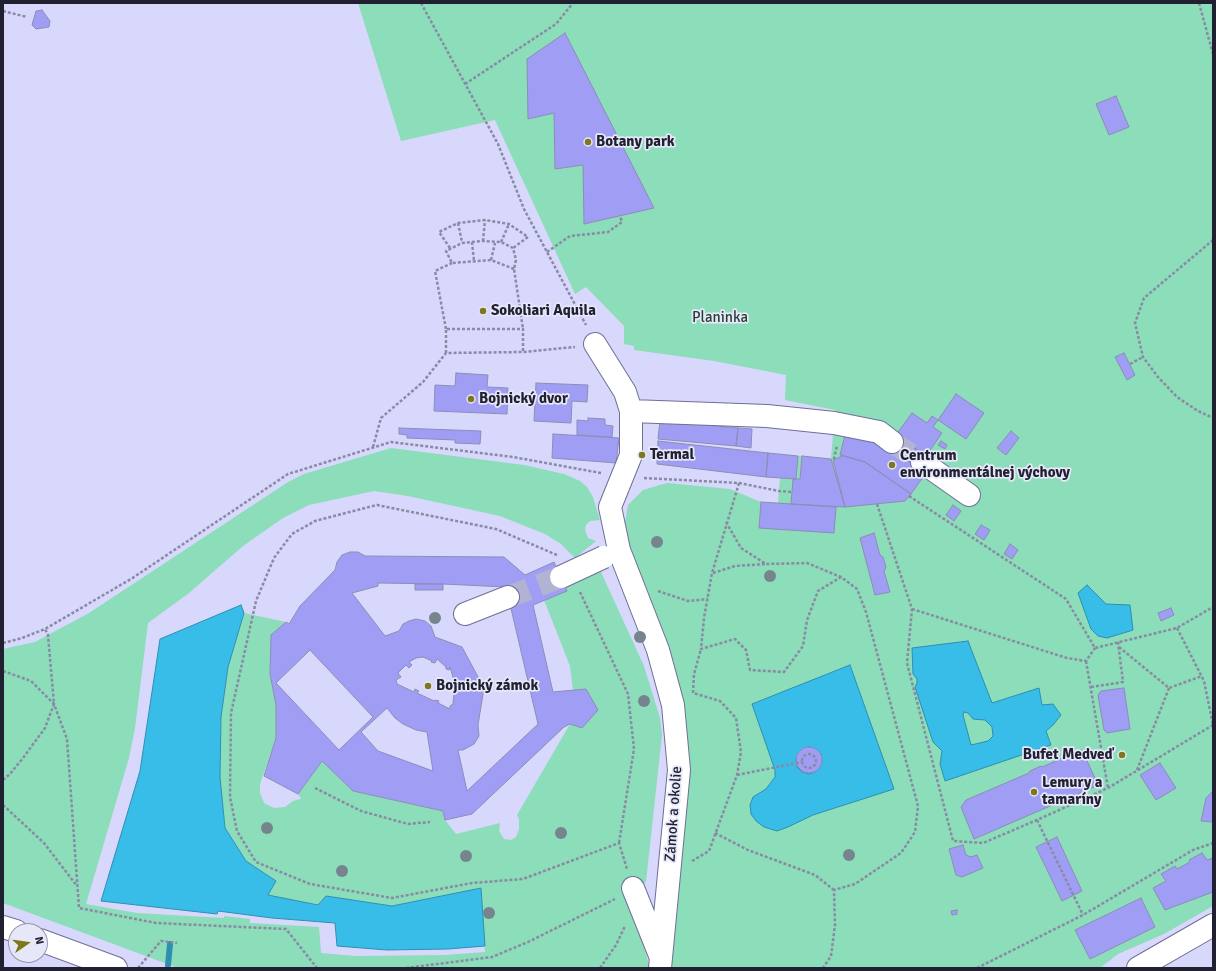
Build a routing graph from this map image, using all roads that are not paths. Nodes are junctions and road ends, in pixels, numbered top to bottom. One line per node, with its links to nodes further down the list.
1 (595, 344): 2 (street)
2 (632, 411): 3 (street); 6 (street, Zámok a okolie)
3 (892, 442)
4 (922, 462): 5 (street)
5 (969, 495)
6 (612, 553): 7 (street, bridge); 13 (street, Zámok a okolie)
7 (567, 574)
8 (508, 597): 9 (street)
9 (465, 614)
10 (635, 893): 13 (street)
11 (1213, 925): 15 (street)
12 (48, 943): 14 (street)
13 (666, 966)
14 (116, 968)
15 (1138, 968)

